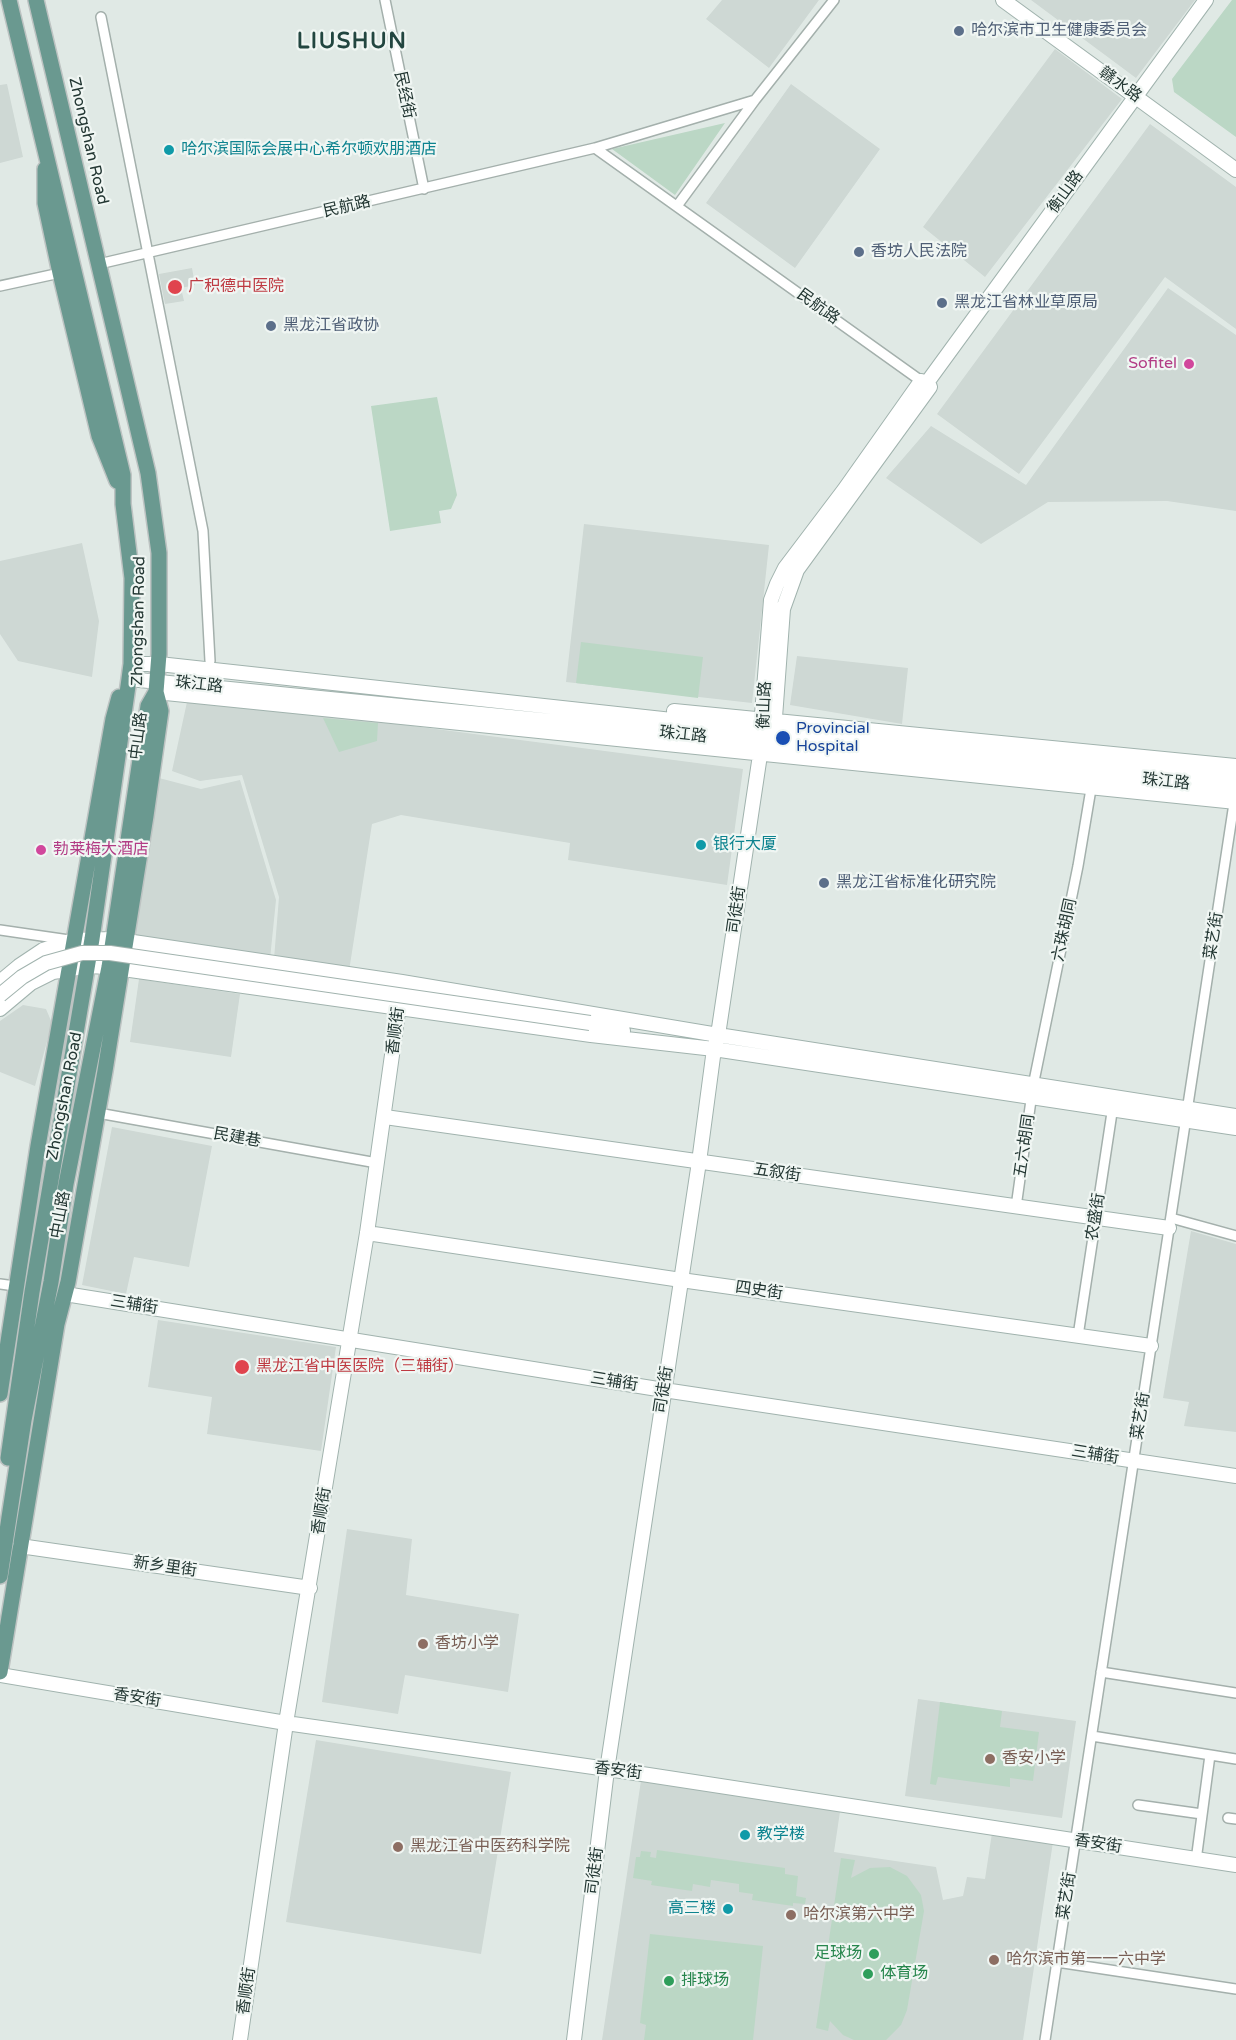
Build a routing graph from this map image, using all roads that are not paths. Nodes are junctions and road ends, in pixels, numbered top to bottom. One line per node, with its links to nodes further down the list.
1 (9, 0): 11 (main road, Zhongshan Road)
2 (36, 0): 18 (main road, Zhongshan Road)
3 (385, 0): 15 (street, 民经街)
4 (834, 0): 10 (street)
5 (1003, 0): 9 (street, 赣水路)
6 (1019, 0): 9 (street)
7 (1206, 0): 9 (street, 衡山路)
8 (101, 17): 17 (street)
9 (1138, 93): 13 (street); 14 (street, 赣水路); 21 (street, 衡山路)
10 (755, 100): 12 (street, 民航路); 16 (street)
11 (45, 148): 19 (main road); 22 (main road, Zhongshan Road)
12 (595, 148): 15 (street, 民航路); 16 (street, 民航路)
13 (1236, 160)
14 (1236, 170)
15 (424, 189): 17 (street, 民航路)
16 (677, 206): 21 (street, 民航路)
17 (149, 253): 18 (street, 民航路); 24 (street)
18 (99, 264): 23 (main road, Zhongshan Road)
19 (60, 273): 20 (street); 22 (main road)
20 (0, 286)
21 (926, 384): 27 (street, 衡山路)
22 (123, 500): 25 (main road, Zhongshan Road)
23 (159, 659): 24 (street, 珠江路); 25 (street, 珠江路); 26 (main road, Zhongshan Road); 27 (street, 珠江路)
24 (210, 661): 27 (street, 珠江路)
25 (130, 671): 26 (street, 珠江路); 34 (main road, Zhongshan Road); 35 (main road)
26 (157, 687): 28 (street, 珠江路); 36 (main road, 中山路)
27 (768, 725): 28 (street, 衡山路); 29 (street, 珠江路); 30 (street, 珠江路)
28 (763, 749): 31 (street, 珠江路); 44 (street, 司徒街)
29 (1236, 766)
30 (1236, 779)
31 (1092, 781): 32 (street, 珠江路); 47 (street, 六珠胡同)
32 (1236, 796): 50 (street, 菜艺街)
33 (0, 930): 35 (street)
34 (92, 939): 35 (street); 36 (street); 37 (main road, Zhongshan Road)
35 (74, 940): 39 (main road); 40 (street)
36 (119, 941): 38 (main road, 中山路); 41 (street)
37 (88, 966): 38 (street); 39 (street); 53 (main road, 中山路)
38 (115, 967): 43 (street); 49 (main road, 中山路); 60 (main road, Zhongshan Road)
39 (69, 968): 42 (street); 55 (main road)
40 (0, 982)
41 (402, 982): 43 (street, 香顺街); 44 (street)
42 (3, 1001): 45 (street, bridge)
43 (399, 1007): 45 (street); 52 (street, 香顺街)
44 (718, 1035): 46 (street, 司徒街); 47 (street)
45 (696, 1047): 46 (street)
46 (714, 1049): 47 (street); 57 (street, 司徒街)
47 (1032, 1092): 48 (street); 61 (street, 五六胡同)
48 (1113, 1104): 50 (street); 62 (street, 农盛街)
49 (98, 1113): 56 (main road, 中山路); 58 (street, 民建巷)
50 (1187, 1115): 51 (street); 54 (street); 63 (street, 菜艺街)
51 (1236, 1116)
52 (384, 1117): 57 (street, 五叙街); 58 (street, 香顺街)
53 (61, 1118): 55 (main road); 59 (main road, 中山路)
54 (1236, 1128)
55 (38, 1146): 59 (main road); 69 (main road)
56 (90, 1154): 60 (main road); 70 (main road, 中山路)
57 (699, 1162): 61 (street, 五叙街); 67 (street, 司徒街)
58 (376, 1163): 64 (street, 香顺街)
59 (52, 1170): 66 (main road, 中山路)
60 (66, 1184): 68 (main road, Zhongshan Road)
61 (1016, 1207): 62 (street, 五叙街)
62 (1095, 1218): 63 (street, 五叙街); 73 (street, 农盛街)
63 (1170, 1223): 65 (street); 75 (street, 菜艺街)
64 (367, 1233): 67 (street, 四史街); 74 (street, 香顺街)
65 (1236, 1236)
66 (35, 1270): 72 (main road); 80 (main road, 中山路)
67 (681, 1280): 73 (street, 四史街); 76 (street, 司徒街)
68 (51, 1282): 71 (main road); 82 (main road)
69 (8, 1285): 72 (main road)
70 (65, 1294): 71 (main road, 中山路); 74 (street, 三辅街)
71 (57, 1324): 81 (main road, 中山路)
72 (11, 1327): 77 (main road)
73 (1078, 1336): 75 (street, 四史街)
74 (349, 1340): 76 (street, 三辅街); 83 (street, 香顺街)
75 (1151, 1346): 78 (street, 菜艺街)
76 (664, 1390): 78 (street, 三辅街); 91 (street, 司徒街)
77 (0, 1394)
78 (1134, 1461): 79 (street, 三辅街); 84 (street, 菜艺街)
79 (1236, 1476)
80 (0, 1508)
81 (20, 1546): 83 (street, 新乡里街); 85 (main road, 中山路)
82 (0, 1576)
83 (309, 1588): 87 (street, 香顺街)
84 (1101, 1672): 86 (street); 88 (street, 菜艺街)
85 (0, 1674): 87 (street, 香安街)
86 (1236, 1693)
87 (286, 1723): 91 (street, 香安街); 99 (street, 香顺街)
88 (1092, 1736): 89 (street); 94 (street, 菜艺街)
89 (1210, 1755): 90 (street); 93 (street)
90 (1236, 1759)
91 (607, 1770): 94 (street, 香安街); 100 (street, 司徒街)
92 (1138, 1805): 93 (street)
93 (1202, 1814): 95 (street)
94 (1076, 1840): 96 (street, 香安街); 97 (street, 菜艺街)
95 (1197, 1853)
96 (1236, 1865)
97 (1057, 1962): 98 (street); 101 (street, 菜艺街)
98 (1236, 1989)
99 (240, 2040)
100 (574, 2040)
101 (1045, 2040)

